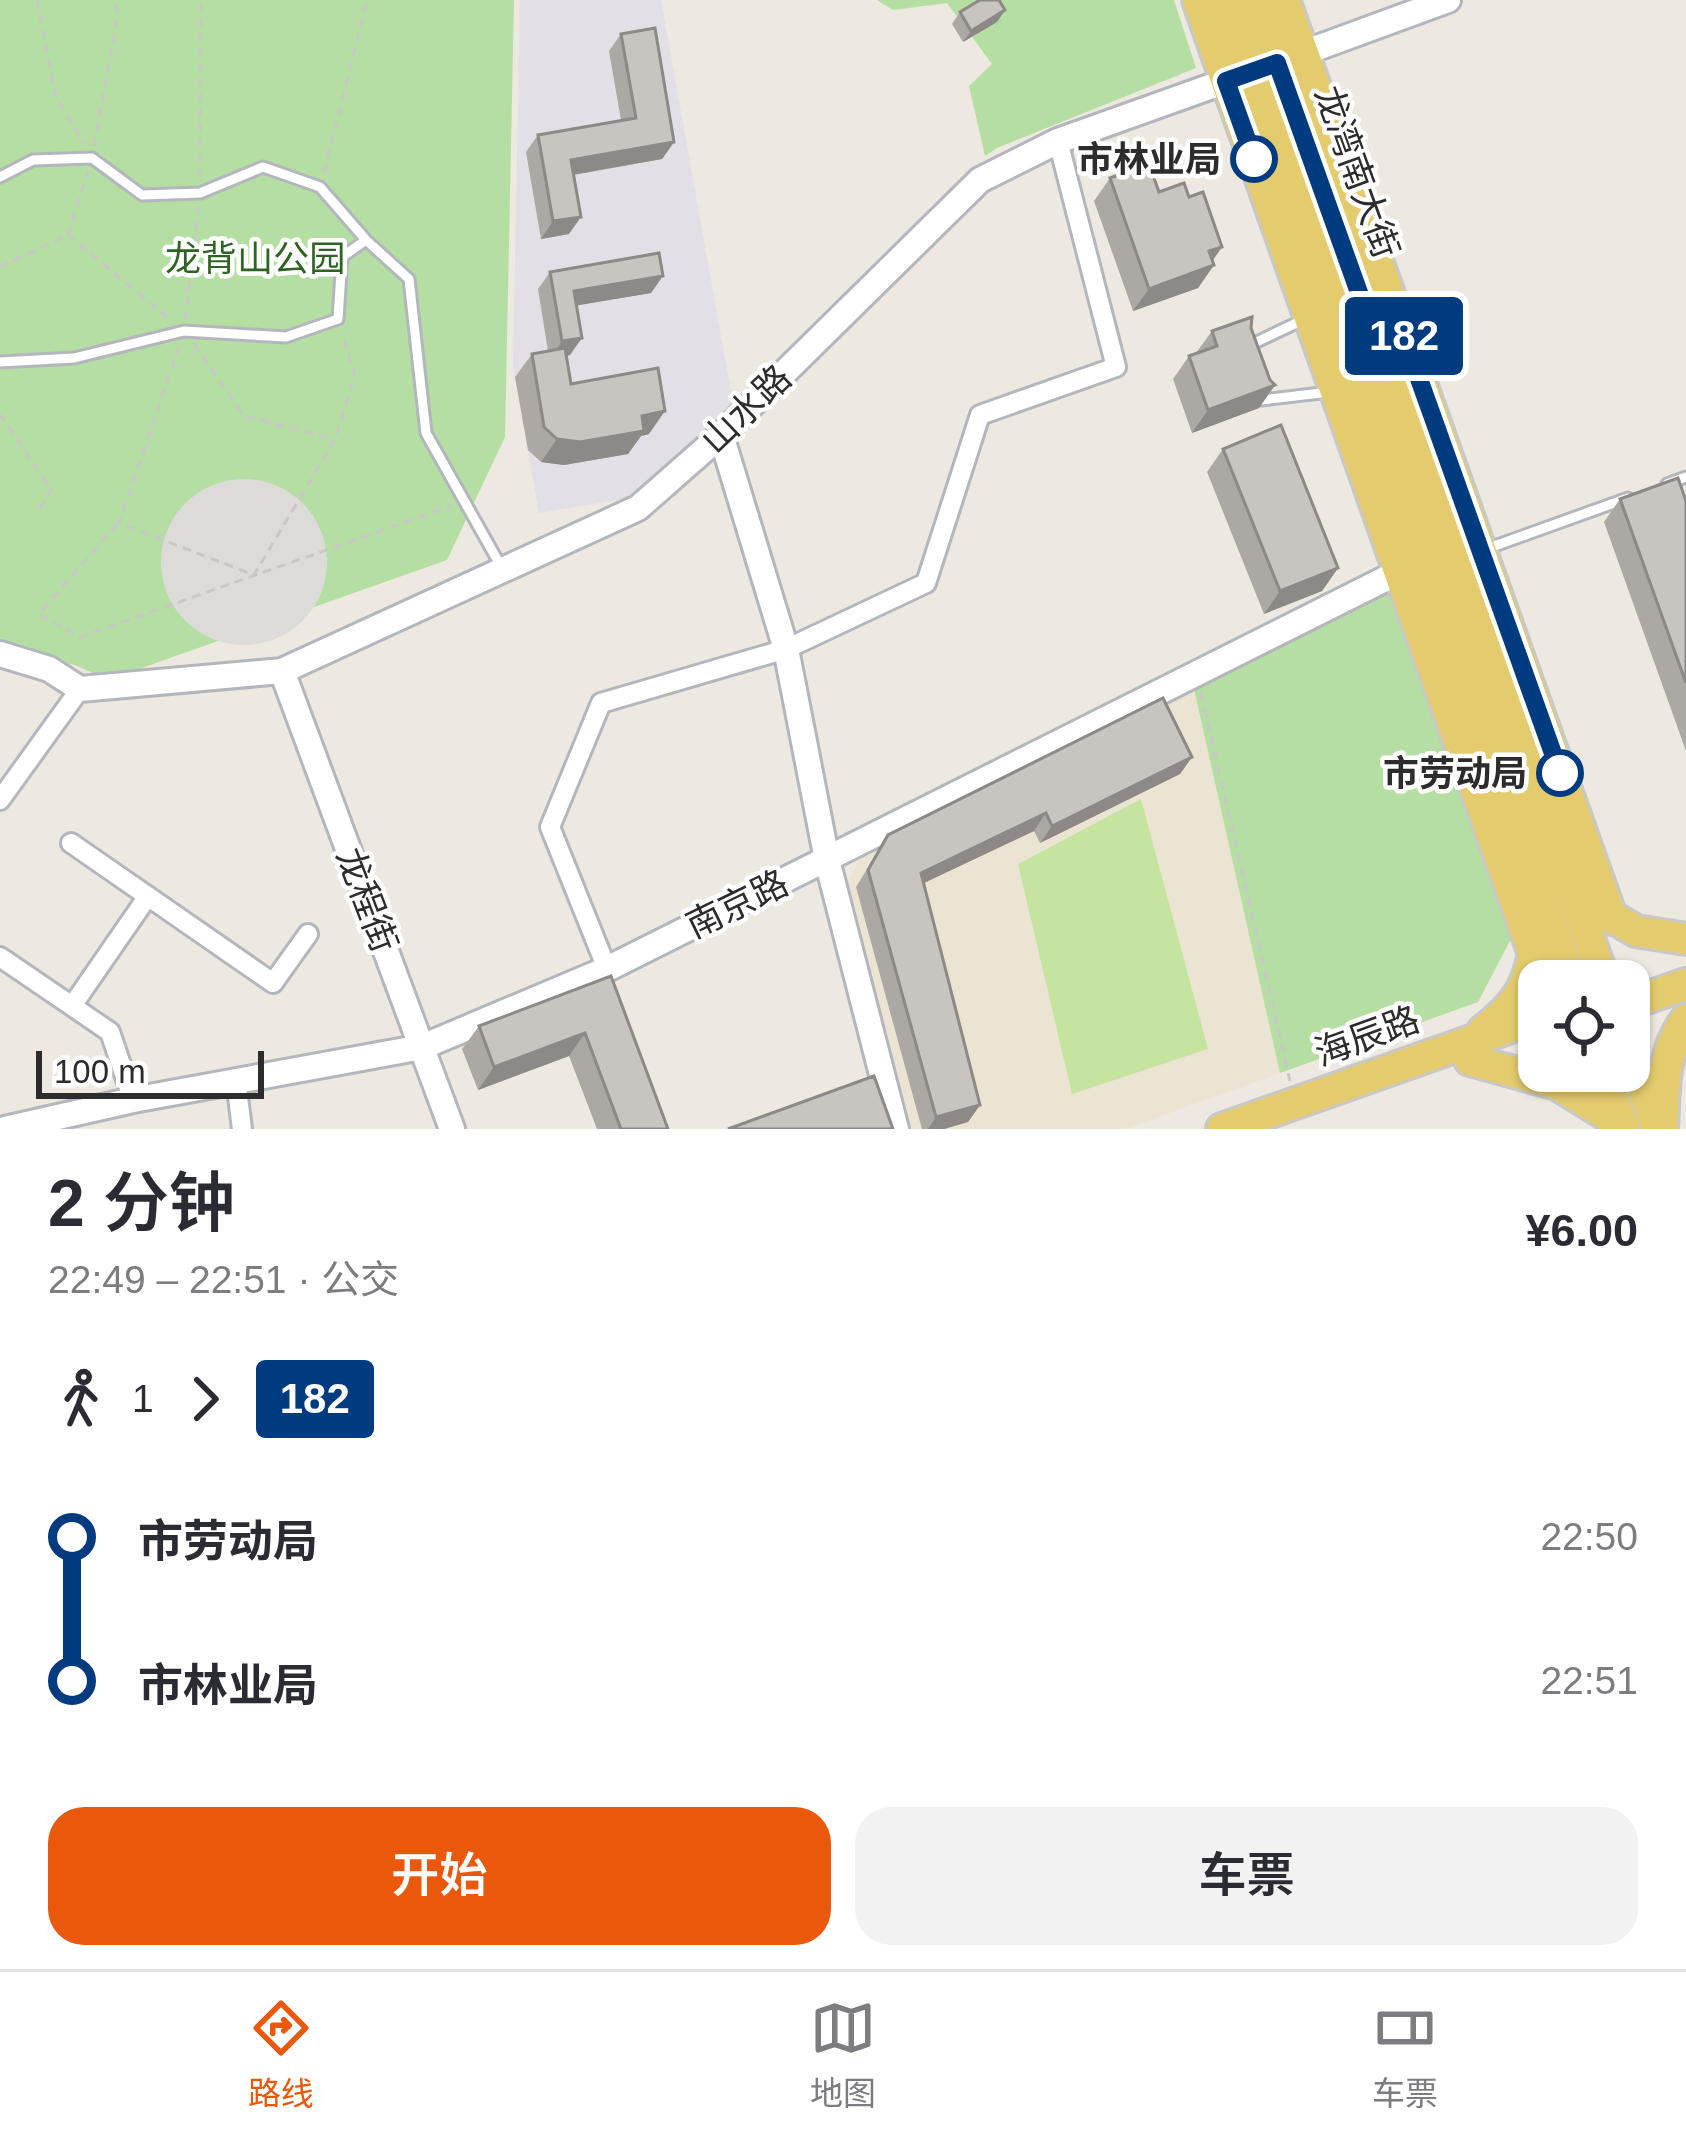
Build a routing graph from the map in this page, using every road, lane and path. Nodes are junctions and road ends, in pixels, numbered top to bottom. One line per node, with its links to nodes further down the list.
1 (37, 0): 12 (path)
2 (115, 0): 12 (path)
3 (201, 0): 15 (path)
4 (368, 0): 14 (path)
5 (1198, 0): 10 (main road)
6 (1225, 0): 10 (main road, 龙湾南大街)
7 (1255, 0): 10 (main road, 龙湾南大街)
8 (1284, 0): 10 (main road)
9 (1448, 0): 10 (street, 山水路)
10 (1264, 68): 11 (street, 山水路); 18 (main road, 龙湾南大街); 20 (main road)
11 (1058, 141): 27 (street, 山水路); 38 (street)
12 (92, 158): 13 (lane); 15 (lane); 16 (path)
13 (0, 177)
14 (320, 187): 15 (lane); 17 (lane)
15 (200, 193): 21 (path)
16 (68, 235)
17 (366, 240): 19 (lane); 31 (lane)
18 (1322, 312): 23 (lane); 25 (main road, 龙湾南大街)
19 (338, 319): 21 (lane); 37 (path)
20 (1385, 324): 34 (main road); 43 (main road)
21 (184, 331): 22 (lane); 33 (path)
22 (0, 362)
23 (1250, 366)
24 (1256, 383): 25 (lane)
25 (1349, 386): 35 (main road, 龙湾南大街)
26 (0, 414): 32 (path)
27 (721, 435): 36 (street, 山水路); 38 (street)
28 (1686, 477): 29 (lane)
29 (1666, 484)
30 (1645, 492): 34 (lane)
31 (464, 501): 36 (lane); 37 (path)
32 (39, 510)
33 (118, 523): 37 (path); 37 (path)
34 (1481, 551): 43 (main road)
35 (1413, 565): 41 (street, 南京路); 47 (main road, 龙湾南大街); 53 (main road)
36 (503, 570): 40 (street, 山水路)
37 (254, 575)
38 (786, 649): 46 (street); 58 (street)
39 (0, 654): 42 (street)
40 (282, 671): 42 (street, 山水路); 66 (street, 龙程街)
41 (1197, 674): 46 (street, 南京路); 72 (path)
42 (80, 689): 44 (street)
43 (1534, 742): 48 (main road); 50 (main road)
44 (0, 800)
45 (71, 843): 49 (street)
46 (827, 860): 58 (street, 南京路); 77 (street)
47 (1533, 870): 53 (main road); 55 (main road, 龙湾南大街)
48 (1571, 889): 50 (main road); 56 (main road)
49 (148, 896): 51 (street); 62 (street)
50 (1612, 919): 52 (main road)
51 (308, 934)
52 (1680, 935)
53 (1534, 954): 67 (main road)
54 (0, 957): 62 (street)
55 (1564, 960)
56 (1596, 960)
57 (1686, 966): 59 (main road)
58 (607, 969): 66 (street, 南京路)
59 (1650, 978)
60 (1686, 984): 61 (main road)
61 (1650, 997)
62 (72, 1006): 71 (street)
63 (1686, 1019): 68 (main road)
64 (1518, 1026): 67 (main road, 海辰路)
65 (1518, 1040): 67 (main road, 海辰路)
66 (422, 1048): 69 (street, 南京路); 76 (street, 龙程街)
67 (1470, 1050): 72 (main road, 海辰路); 73 (main road)
68 (1665, 1072): 79 (main road); 80 (main road)
69 (236, 1081): 71 (street, 南京路); 75 (street)
70 (1646, 1092): 79 (main road)
71 (133, 1100): 74 (street, 南京路)
72 (1286, 1116): 78 (main road, 海辰路)
73 (1607, 1121)
74 (5, 1129)
75 (242, 1129)
76 (452, 1129)
77 (896, 1129)
78 (1222, 1129)
79 (1660, 1129)
80 (1685, 1129)

